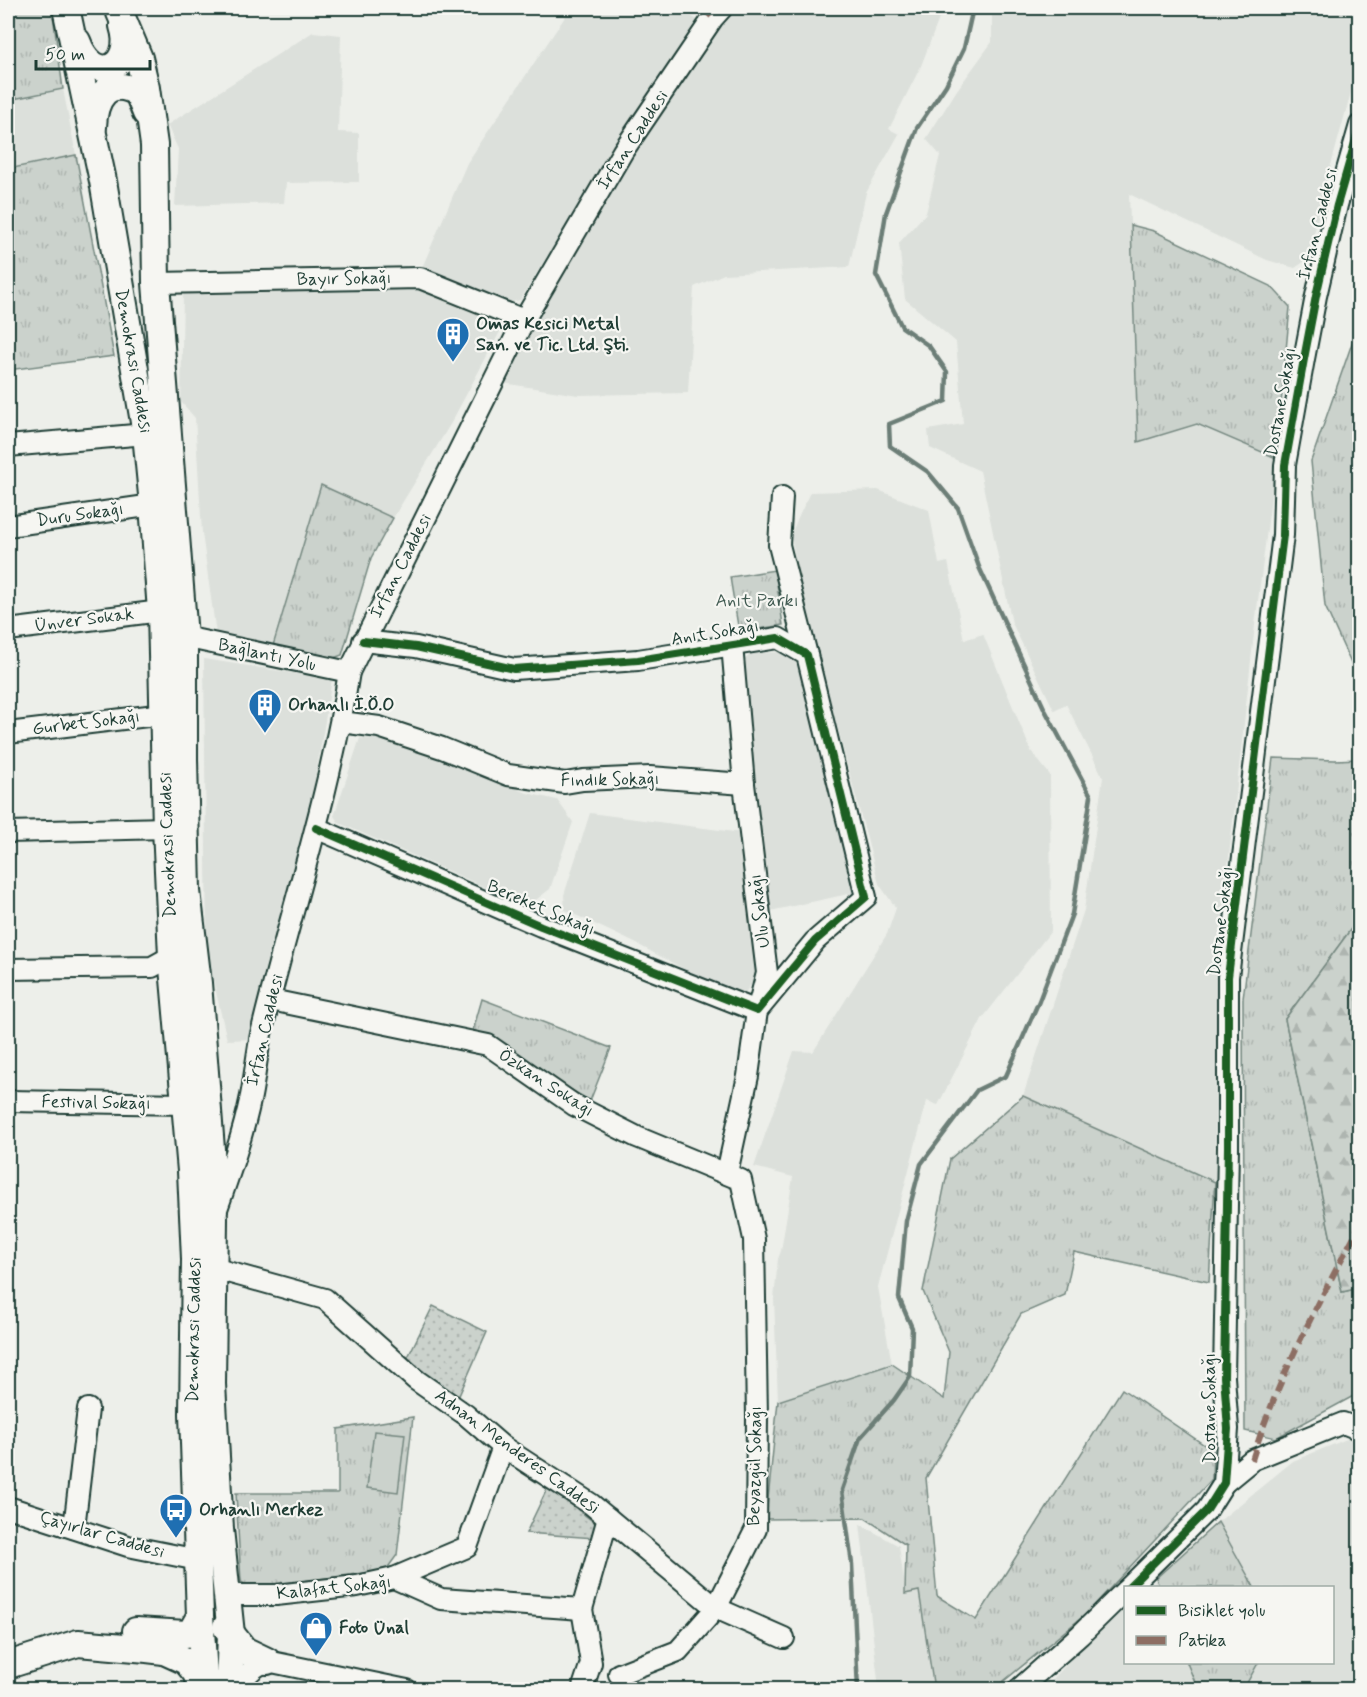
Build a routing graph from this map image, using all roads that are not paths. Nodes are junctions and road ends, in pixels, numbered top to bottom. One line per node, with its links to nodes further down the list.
1 (117, 8): 3 (main road); 6 (main road, Demokrasi Caddesi)
2 (722, 8): 9 (street, İrfan Caddesi)
3 (67, 10): 5 (main road, Demokrasi Caddesi)
4 (1359, 125): 8 (street, İrfan Caddesi)
5 (94, 143): 6 (main road); 10 (main road, Demokrasi Caddesi)
6 (154, 145): 7 (main road, Demokrasi Caddesi)
7 (156, 282): 9 (street, Bayır Sokağı); 17 (main road, Demokrasi Caddesi)
8 (1316, 296): 41 (street, Dostane Sokağı)
9 (524, 320): 18 (street, İrfan Caddesi)
10 (146, 434): 11 (street); 13 (main road, Demokrasi Caddesi)
11 (8, 446)
12 (782, 497): 20 (street)
13 (153, 505): 14 (street, Duru Sokağı); 15 (main road, Demokrasi Caddesi)
14 (8, 526)
15 (161, 610): 16 (street, Ünver Sokak); 22 (main road, Demokrasi Caddesi)
16 (8, 630)
17 (184, 637): 21 (street, Bağlantı Yolu); 36 (main road, Demokrasi Caddesi)
18 (363, 640): 19 (street, Anıt Sokağı); 21 (street, İrfan Caddesi)
19 (732, 645): 20 (street, Anıt Sokağı); 25 (street, Ulu Sokağı)
20 (807, 655): 32 (street)
21 (349, 672): 23 (street, İrfan Caddesi)
22 (164, 714): 24 (street, Gurbet Sokağı); 26 (main road, Demokrasi Caddesi)
23 (341, 722): 25 (street, Fındık Sokağı); 27 (street, İrfan Caddesi)
24 (8, 733)
25 (744, 784): 32 (street, Ulu Sokağı)
26 (166, 828): 28 (street); 29 (main road, Demokrasi Caddesi)
27 (316, 828): 31 (street, İrfan Caddesi); 32 (street, Bereket Sokağı)
28 (8, 832)
29 (172, 956): 30 (street); 34 (main road, Demokrasi Caddesi)
30 (8, 969)
31 (271, 1000): 35 (street, Özkan Sokağı); 36 (street, İrfan Caddesi)
32 (757, 1011): 35 (street, Ulu Sokağı)
33 (8, 1101): 34 (street, Festival Sokağı)
34 (185, 1104): 45 (main road, Demokrasi Caddesi)
35 (734, 1177): 51 (street, Beyazgül Sokağı)
36 (214, 1219): 37 (main road, Demokrasi Caddesi)
37 (213, 1268): 40 (street, Adnan Menderes Caddesi); 50 (main road, Demokrasi Caddesi)
38 (88, 1409): 44 (street)
39 (1359, 1430): 41 (street)
40 (503, 1447): 43 (street, Adnan Menderes Caddesi); 46 (street)
41 (1224, 1483): 47 (street, Dostane Sokağı)
42 (8, 1507): 44 (street, Çayırlar Caddesi)
43 (608, 1518): 51 (street, Adnan Menderes Caddesi); 52 (street)
44 (74, 1528): 45 (street, Çayırlar Caddesi)
45 (198, 1560): 48 (main road, Demokrasi Caddesi)
46 (394, 1578): 50 (street, Kalafat Sokağı); 52 (street, Kalafat Sokağı)
47 (1130, 1586)
48 (199, 1587): 53 (main road, Demokrasi Caddesi); 55 (main road)
49 (1124, 1592): 70 (street, Dostane Sokağı)
50 (225, 1595): 55 (main road, Demokrasi Caddesi)
51 (716, 1608): 56 (street, Adnan Menderes Caddesi); 62 (street, Beyazgül Sokağı)
52 (582, 1609): 60 (street)
53 (200, 1616): 54 (main road); 58 (main road, Demokrasi Caddesi)
54 (166, 1634): 57 (main road); 58 (main road)
55 (231, 1634): 59 (main road); 66 (main road, Demokrasi Caddesi)
56 (784, 1638)
57 (8, 1648)
58 (202, 1652): 64 (main road, Demokrasi Caddesi); 65 (main road)
59 (267, 1661): 63 (street); 67 (street)
60 (591, 1663): 62 (street); 69 (street)
61 (8, 1665): 64 (main road)
62 (617, 1682)
63 (390, 1687): 68 (street)
64 (203, 1689)
65 (223, 1689)
66 (229, 1689)
67 (237, 1689)
68 (407, 1689)
69 (582, 1689)
70 (1018, 1689)

